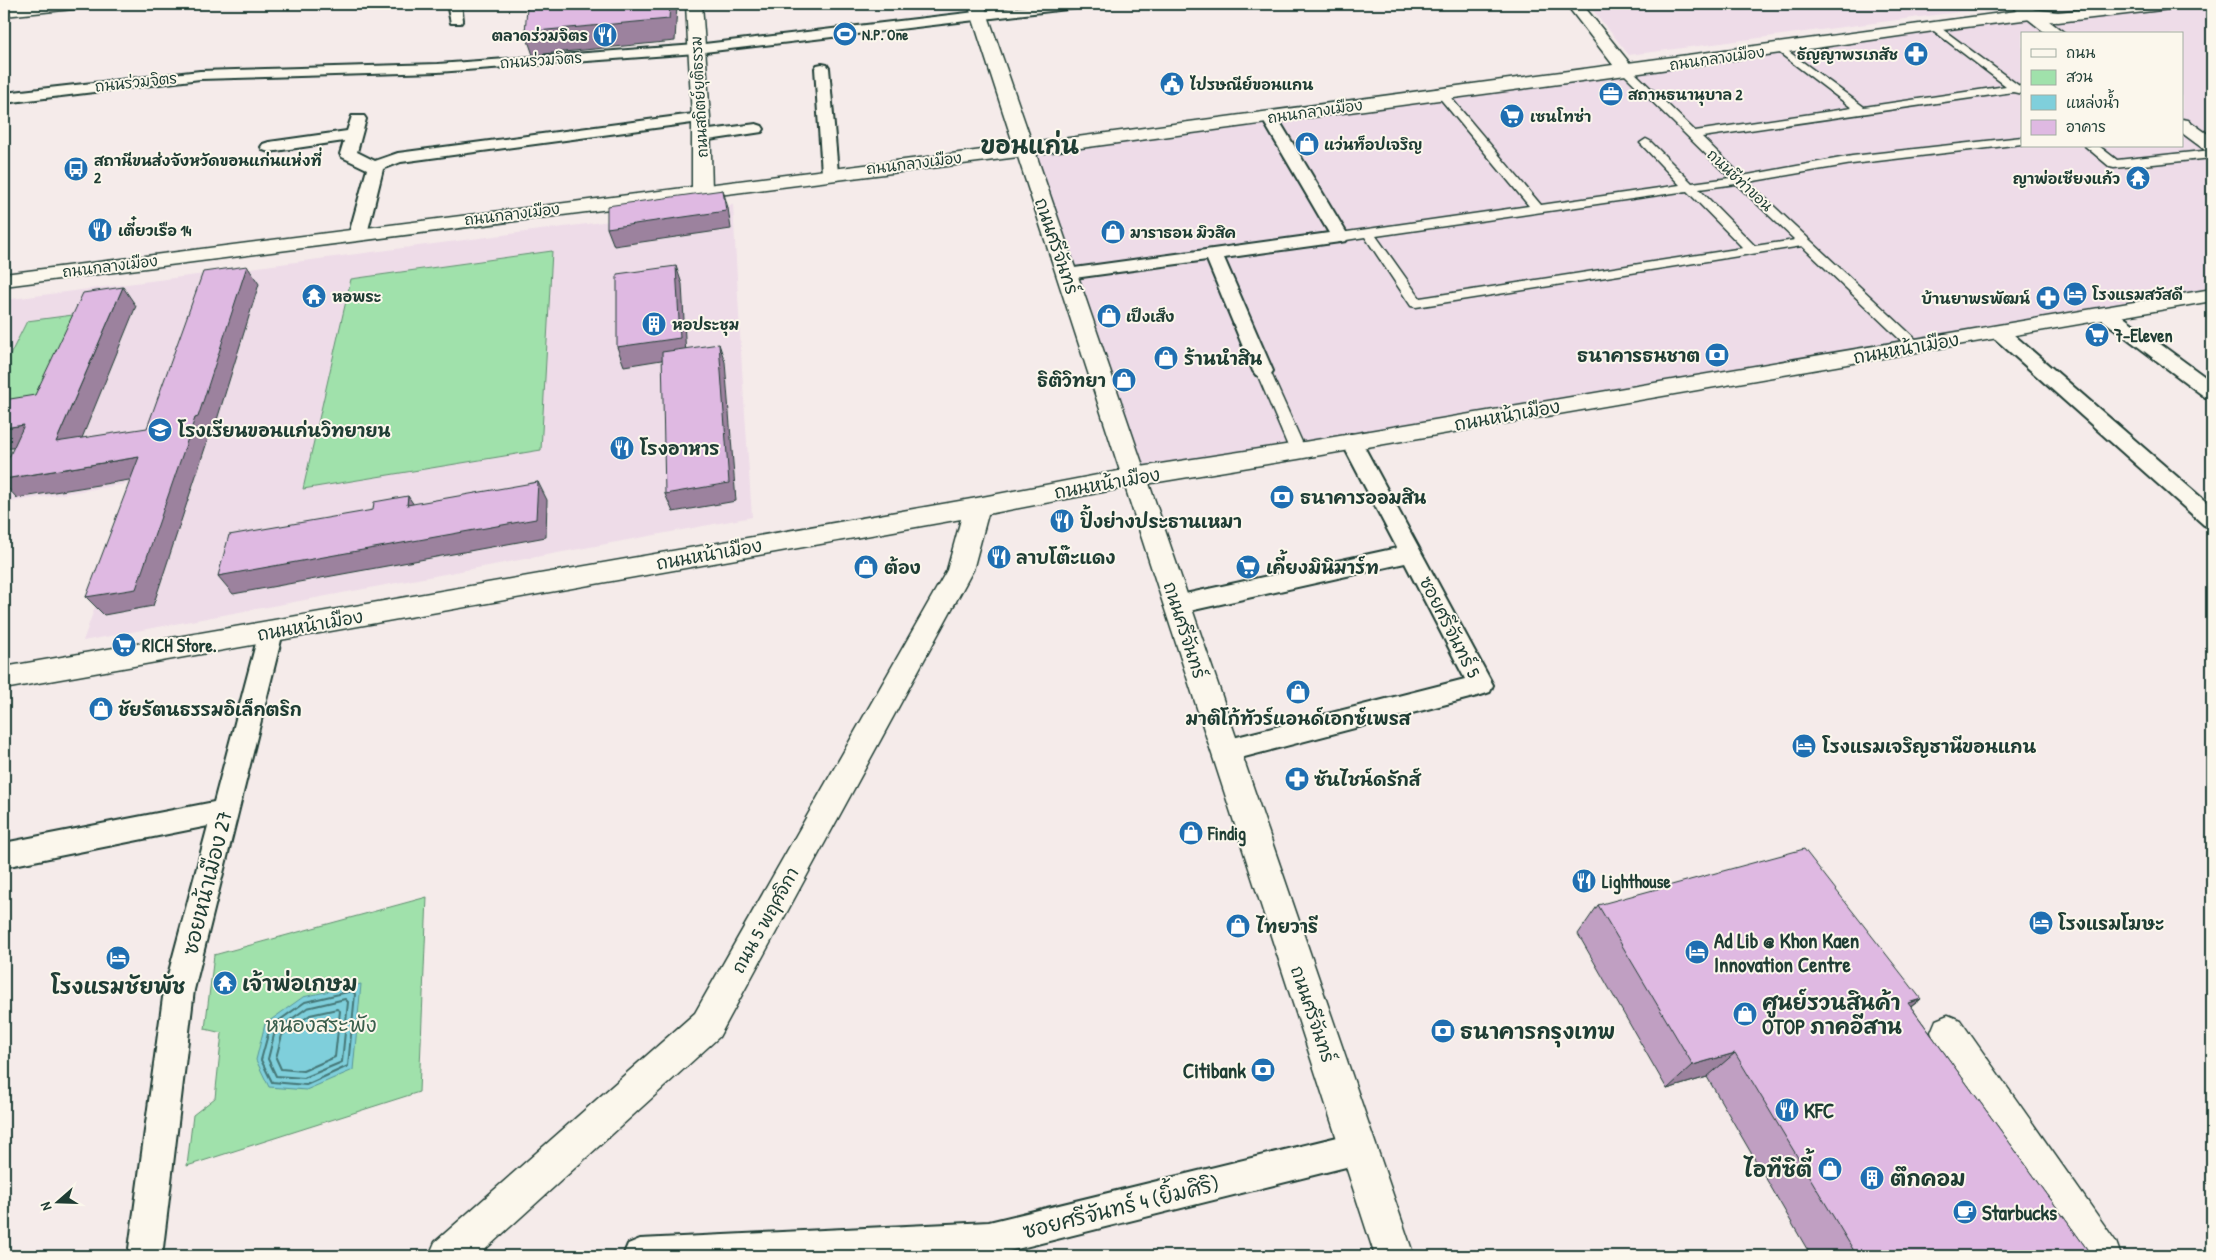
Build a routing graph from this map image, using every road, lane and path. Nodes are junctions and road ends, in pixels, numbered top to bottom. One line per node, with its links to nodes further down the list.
1 (74, 4): 10 (main road)
2 (454, 4): 11 (street)
3 (694, 4): 14 (main road, ถนนสถิตย์ยุติธรรม)
4 (1076, 4): 8 (street, ถนนร่วมจิตร)
5 (1574, 4): 17 (main road, ถนนชีท่าขอน)
6 (2065, 4): 9 (main road, ถนนกลางเมือง)
7 (2170, 4): 9 (main road, ถนนกลางเมือง)
8 (978, 9): 14 (street, ถนนร่วมจิตร); 34 (main road, ถนนศรีจันทร์)
9 (2024, 9): 12 (main road, ถนนกลางเมือง); 13 (main road)
10 (4, 11)
11 (456, 20)
12 (1934, 26): 15 (main road, ถนนกลางเมือง); 18 (street)
13 (2055, 32)
14 (696, 49): 20 (street, ถนนร่วมจิตร); 25 (main road, ถนนสถิตย์ยุติธรรม)
15 (1781, 49): 17 (main road, ถนนกลางเมือง); 21 (street)
16 (822, 68): 37 (street)
17 (1626, 70): 19 (main road, ถนนกลางเมือง); 28 (street, ถนนชีท่าขอน)
18 (2019, 91): 21 (street)
19 (1442, 94): 22 (main road, ถนนกลางเมือง); 41 (street)
20 (4, 98)
21 (1861, 110): 28 (street)
22 (1269, 117): 34 (main road, ถนนกลางเมือง); 44 (street)
23 (358, 119): 27 (street)
24 (2184, 125): 31 (main road)
25 (701, 127): 26 (street); 36 (street); 40 (main road, ถนนสถิตย์ยุติธรรม)
26 (756, 129)
27 (354, 135): 32 (street); 36 (street)
28 (1692, 135): 38 (street, ถนนชีท่าขอน)
29 (2021, 140): 38 (street)
30 (1646, 143): 39 (street)
31 (2212, 146)
32 (270, 147)
33 (2094, 148): 35 (street)
34 (1025, 150): 37 (main road, ถนนกลางเมือง); 48 (main road, ถนนศรีจันทร์)
35 (2212, 154)
36 (376, 166): 43 (street)
37 (830, 173): 40 (main road, ถนนกลางเมือง)
38 (1739, 180): 39 (street); 45 (street, ถนนชีท่าขอน)
39 (1689, 186): 41 (street); 46 (street)
40 (702, 190): 43 (main road, ถนนกลางเมือง)
41 (1537, 208): 42 (street)
42 (1368, 233): 44 (street); 46 (street)
43 (358, 234): 49 (main road, ถนนกลางเมือง)
44 (1340, 237): 47 (street)
45 (1805, 242): 46 (street); 53 (street, ถนนชีท่าขอน)
46 (1752, 250)
47 (1213, 254): 48 (street); 54 (street)
48 (1067, 274): 58 (main road, ถนนศรีจันทร์)
49 (4, 280)
50 (2212, 295): 51 (main road, ถนนหน้าเมือง)
51 (2107, 314): 52 (main road, ถนนหน้าเมือง); 55 (street)
52 (2000, 332): 53 (main road, ถนนหน้าเมือง); 60 (street)
53 (1916, 346): 56 (main road, ถนนหน้าเมือง)
54 (1263, 371): 57 (street)
55 (2212, 392)
56 (1351, 441): 57 (main road, ถนนหน้าเมือง); 61 (street, ซอยศรีจันทร์ 5)
57 (1298, 451): 58 (main road, ถนนหน้าเมือง)
58 (1134, 477): 59 (main road, ถนนหน้าเมือง); 62 (main road, ถนนศรีจันทร์)
59 (977, 507): 63 (main road, ถนนหน้าเมือง); 71 (main road, ถนน 5 พฤศจิกา)
60 (2212, 519)
61 (1412, 553): 62 (street); 65 (street, ซอยศรีจันทร์ 5)
62 (1176, 605): 65 (main road, ถนนศรีจันทร์)
63 (270, 632): 64 (main road, ถนนหน้าเมือง); 66 (street, ซอยหน้าเมือง 27)
64 (4, 678)
65 (1225, 751): 69 (main road, ถนนศรีจันทร์)
66 (225, 811): 67 (street); 70 (street, ซอยหน้าเมือง 27)
67 (4, 855)
68 (1948, 1032): 74 (main road)
69 (1358, 1148): 72 (street, ซอยศรีจันทร์ 4 (ยิ้มศิริ)); 73 (main road, ถนนศรีจันทร์)
70 (145, 1256)
71 (449, 1256)
72 (640, 1256)
73 (1395, 1256)
74 (2102, 1256)

